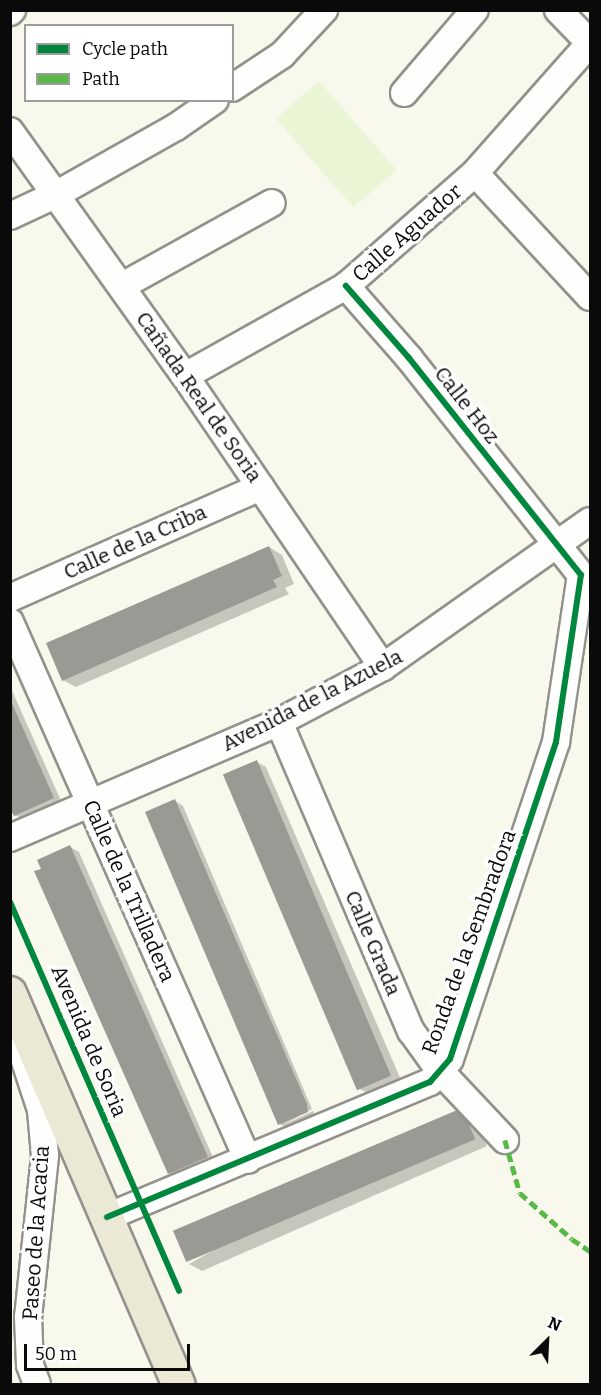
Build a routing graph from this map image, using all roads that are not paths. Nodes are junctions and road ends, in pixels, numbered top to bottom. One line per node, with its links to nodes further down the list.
1 (324, 10): 5 (street)
2 (475, 10): 6 (street)
3 (558, 10): 4 (street)
4 (590, 43): 9 (street, Calle Aguador)
5 (234, 87)
6 (404, 93)
7 (212, 102): 10 (street)
8 (10, 131): 10 (street, Cañada Real de Soria)
9 (475, 173): 14 (street, Calle Aguador); 15 (street)
10 (57, 194): 12 (street); 13 (street, Cañada Real de Soria)
11 (272, 203): 13 (street)
12 (10, 216)
13 (122, 286): 16 (street, Cañada Real de Soria)
14 (346, 286): 16 (street, Calle Aguador); 19 (street, Calle Hoz)
15 (591, 297)
16 (185, 376): 17 (street, Cañada Real de Soria)
17 (260, 487): 20 (street, Calle de la Criba); 22 (street, Cañada Real de Soria)
18 (591, 521): 19 (street, Avenida de la Azuela)
19 (558, 547): 22 (street, Avenida de la Azuela); 28 (street, Ronda de la Sembradora)
20 (10, 598)
21 (10, 622): 24 (street, Calle de la Trilladera)
22 (383, 667): 23 (street, Avenida de la Azuela)
23 (279, 722): 24 (street, Avenida de la Azuela); 28 (street, Calle Grada)
24 (92, 806): 25 (street, Avenida de la Azuela); 30 (street, Calle de la Trilladera)
25 (10, 838)
26 (10, 993): 31 (main road)
27 (10, 1013): 32 (street, Paseo de la Acacia)
28 (440, 1071): 29 (street, Calle Grada); 30 (street, Ronda de la Sembradora)
29 (505, 1140)
30 (248, 1160): 31 (street, Ronda de la Sembradora)
31 (107, 1217): 33 (main road)
32 (37, 1384)
33 (178, 1384)

